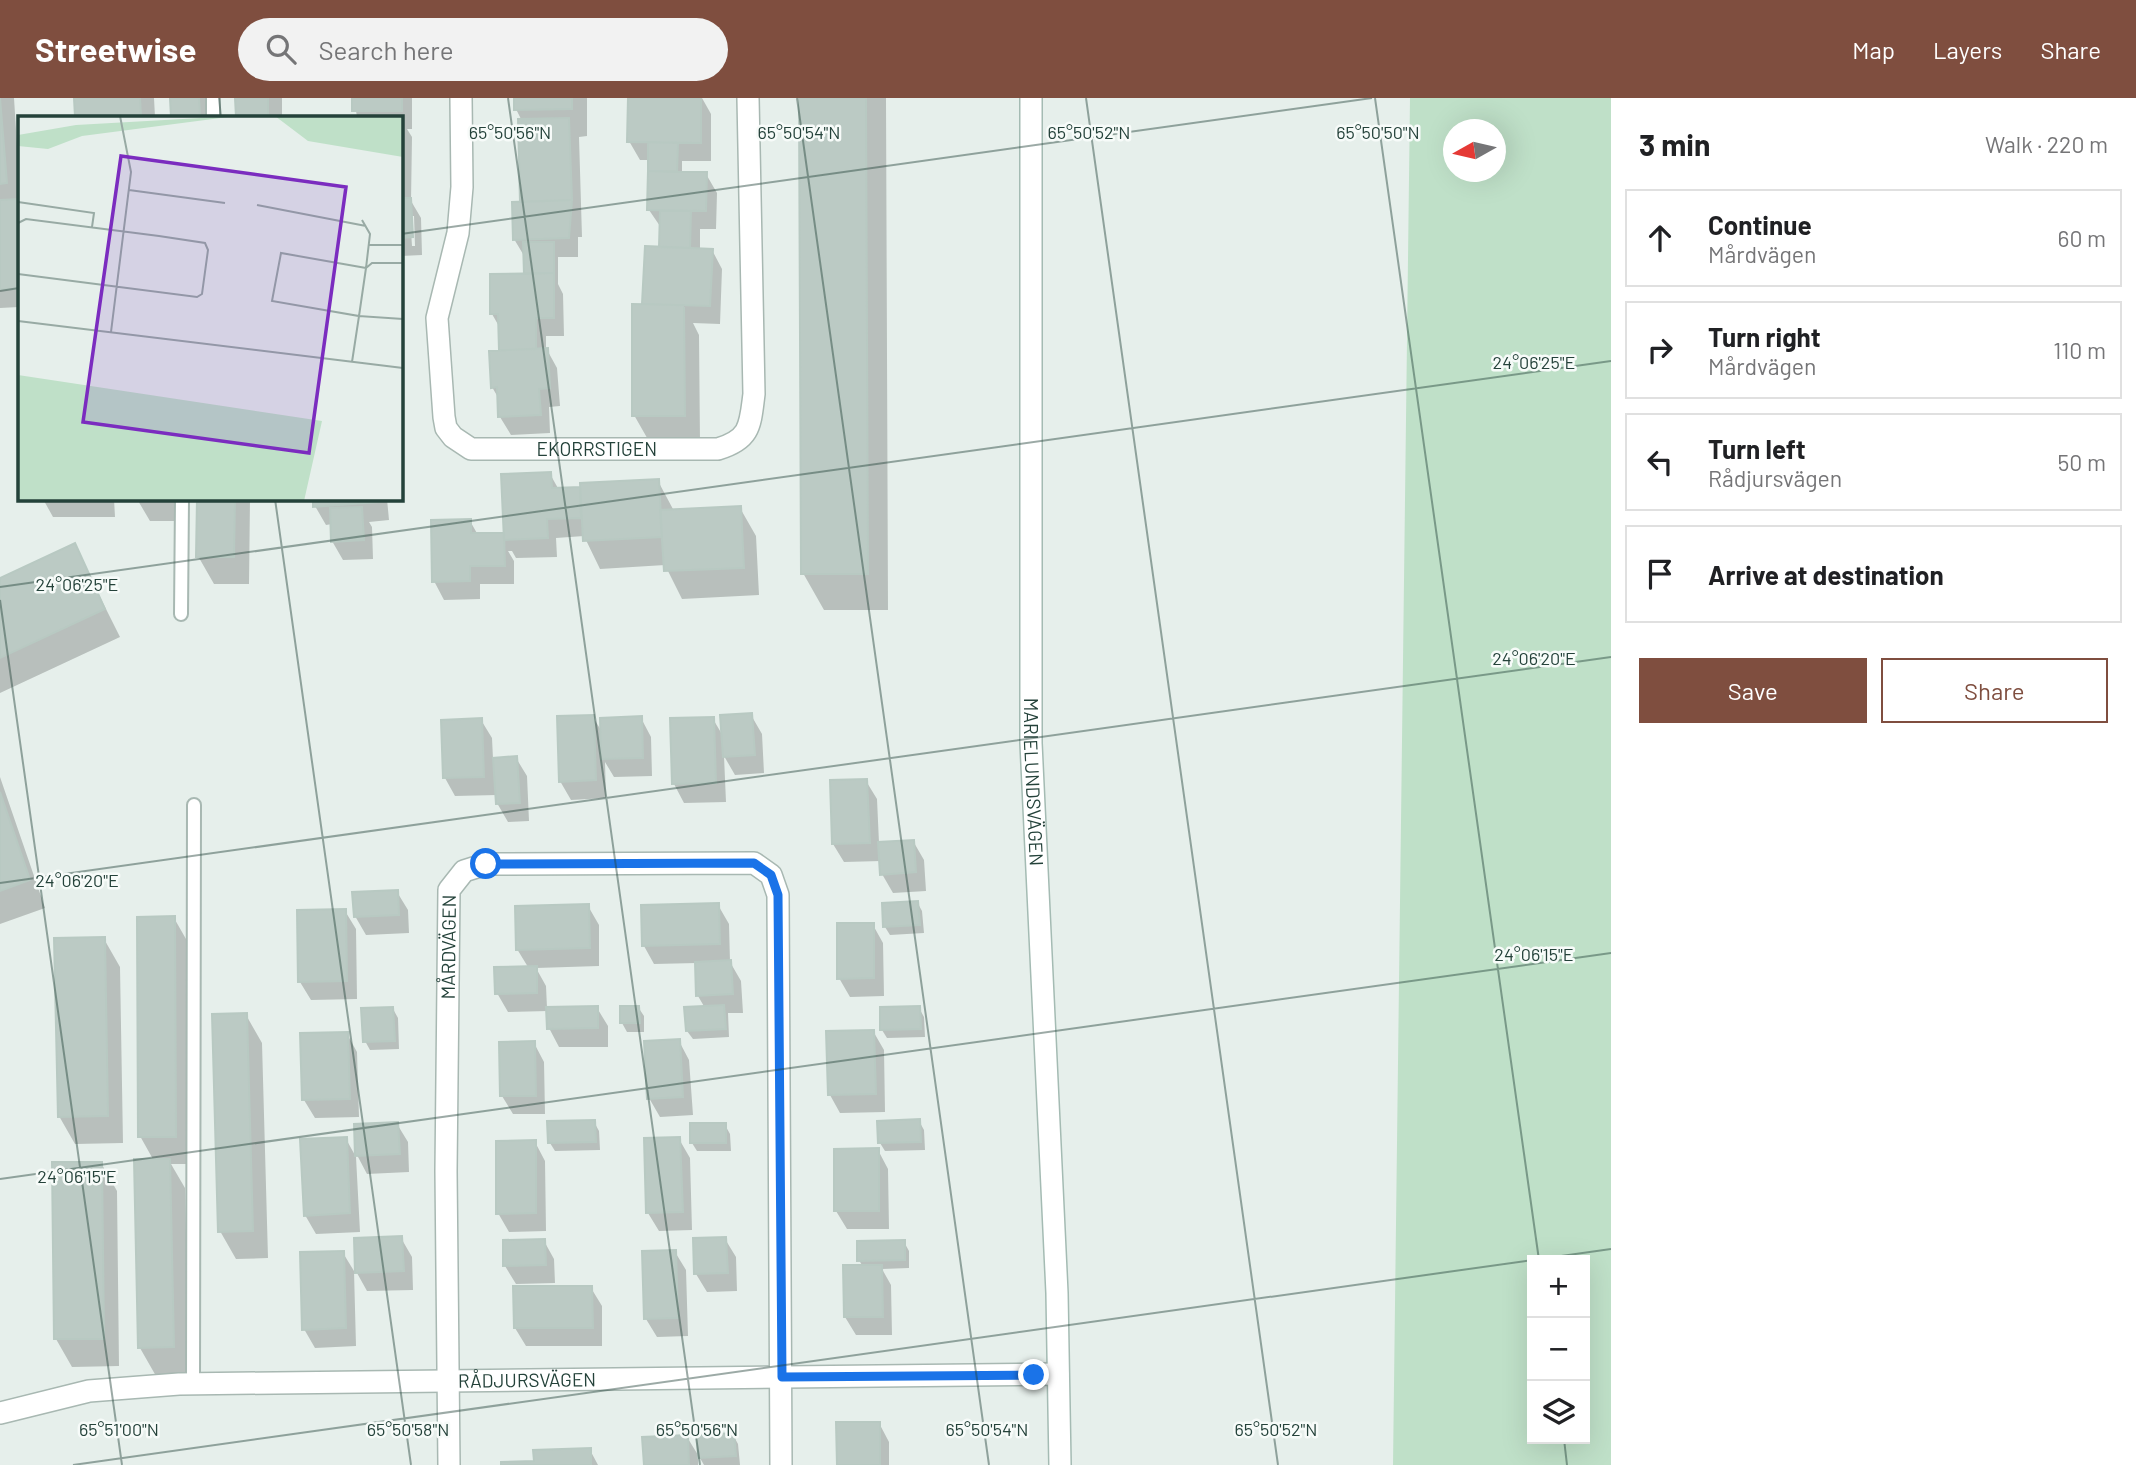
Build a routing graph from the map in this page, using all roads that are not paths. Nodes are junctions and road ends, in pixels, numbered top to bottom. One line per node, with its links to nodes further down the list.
1 (212, 98): 5 (lane)
2 (461, 98): 3 (street, EKORRSTIGEN)
3 (748, 98)
4 (1031, 98): 9 (street, MARIELUNDSVÄGEN)
5 (213, 116)
6 (183, 500): 7 (lane)
7 (181, 614)
8 (194, 805): 12 (lane)
9 (1058, 1374): 10 (street, RÅDJURSVÄGEN); 16 (street, MARIELUNDSVÄGEN)
10 (782, 1377): 11 (street, RÅDJURSVÄGEN); 11 (street, MÅRDVÄGEN); 15 (street, MÅRDVÄGEN)
11 (448, 1380): 12 (street, RÅDJURSVÄGEN); 14 (street, MÅRDVÄGEN)
12 (194, 1384): 13 (street, RÅDJURSVÄGEN)
13 (0, 1413)
14 (449, 1465)
15 (782, 1465)
16 (1060, 1465)

